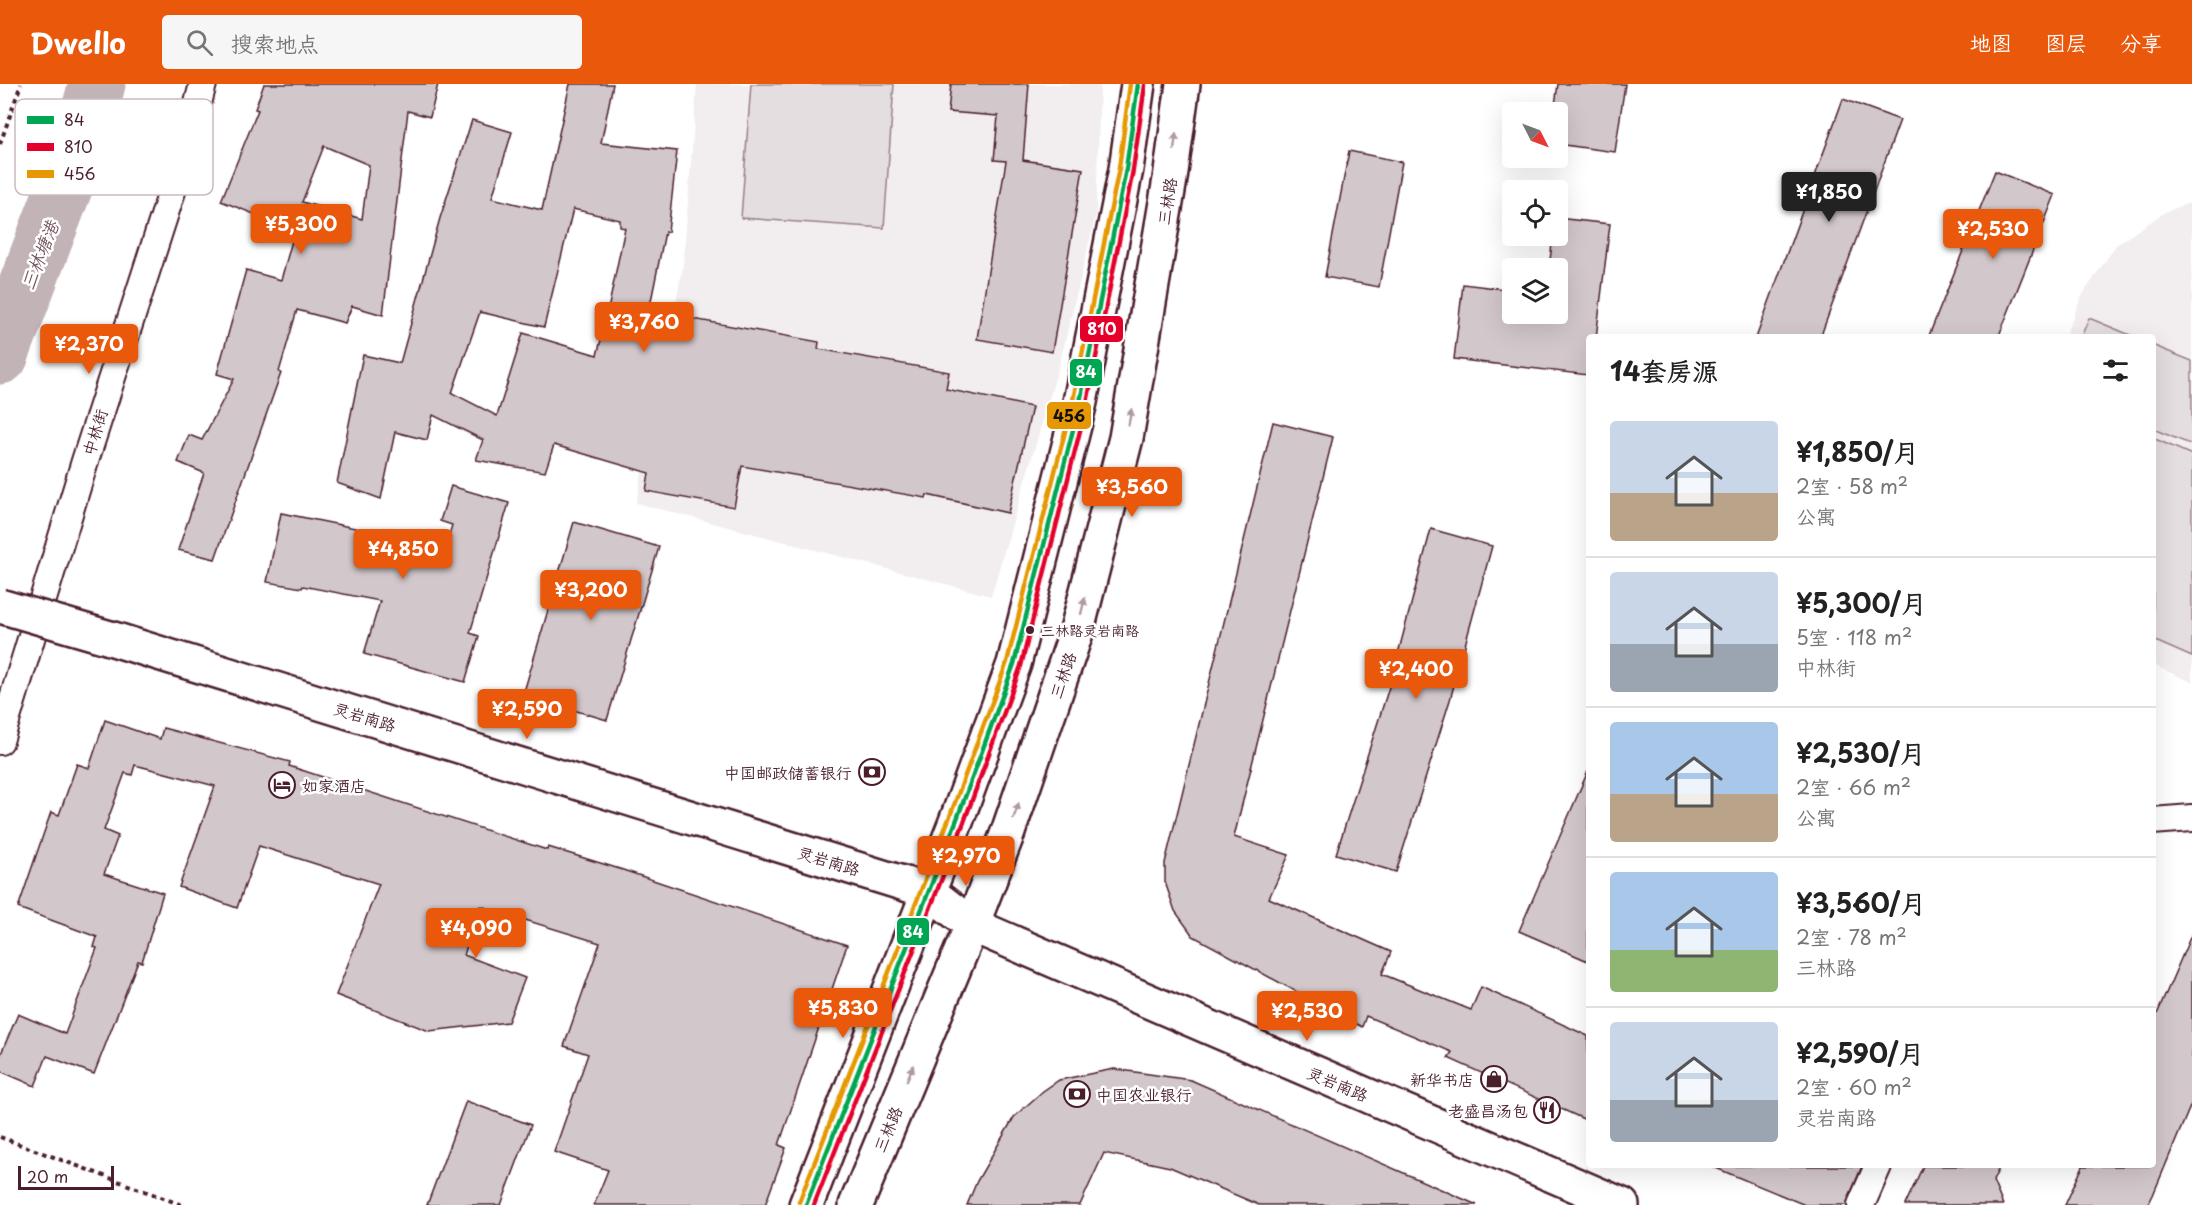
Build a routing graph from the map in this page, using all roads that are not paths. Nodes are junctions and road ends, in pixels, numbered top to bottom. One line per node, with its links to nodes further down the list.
1 (203, 84): 4 (street, 中林街)
2 (1138, 84): 10 (main road)
3 (1183, 84): 11 (main road, 三林路, one-way to 3)
4 (199, 99)
5 (170, 195): 7 (street, 中林街)
6 (0, 606): 10 (main road, 灵岩南路, bridge)
7 (0, 741)
8 (2192, 818): 9 (street)
9 (2156, 821)
10 (928, 891): 11 (main road, 灵岩南路); 13 (main road)
11 (972, 925): 14 (main road, 三林路, one-way to 11); 15 (main road, 灵岩南路)
12 (1877, 1168): 16 (street)
13 (806, 1205)
14 (856, 1205)
15 (1622, 1205)
16 (1862, 1205)

